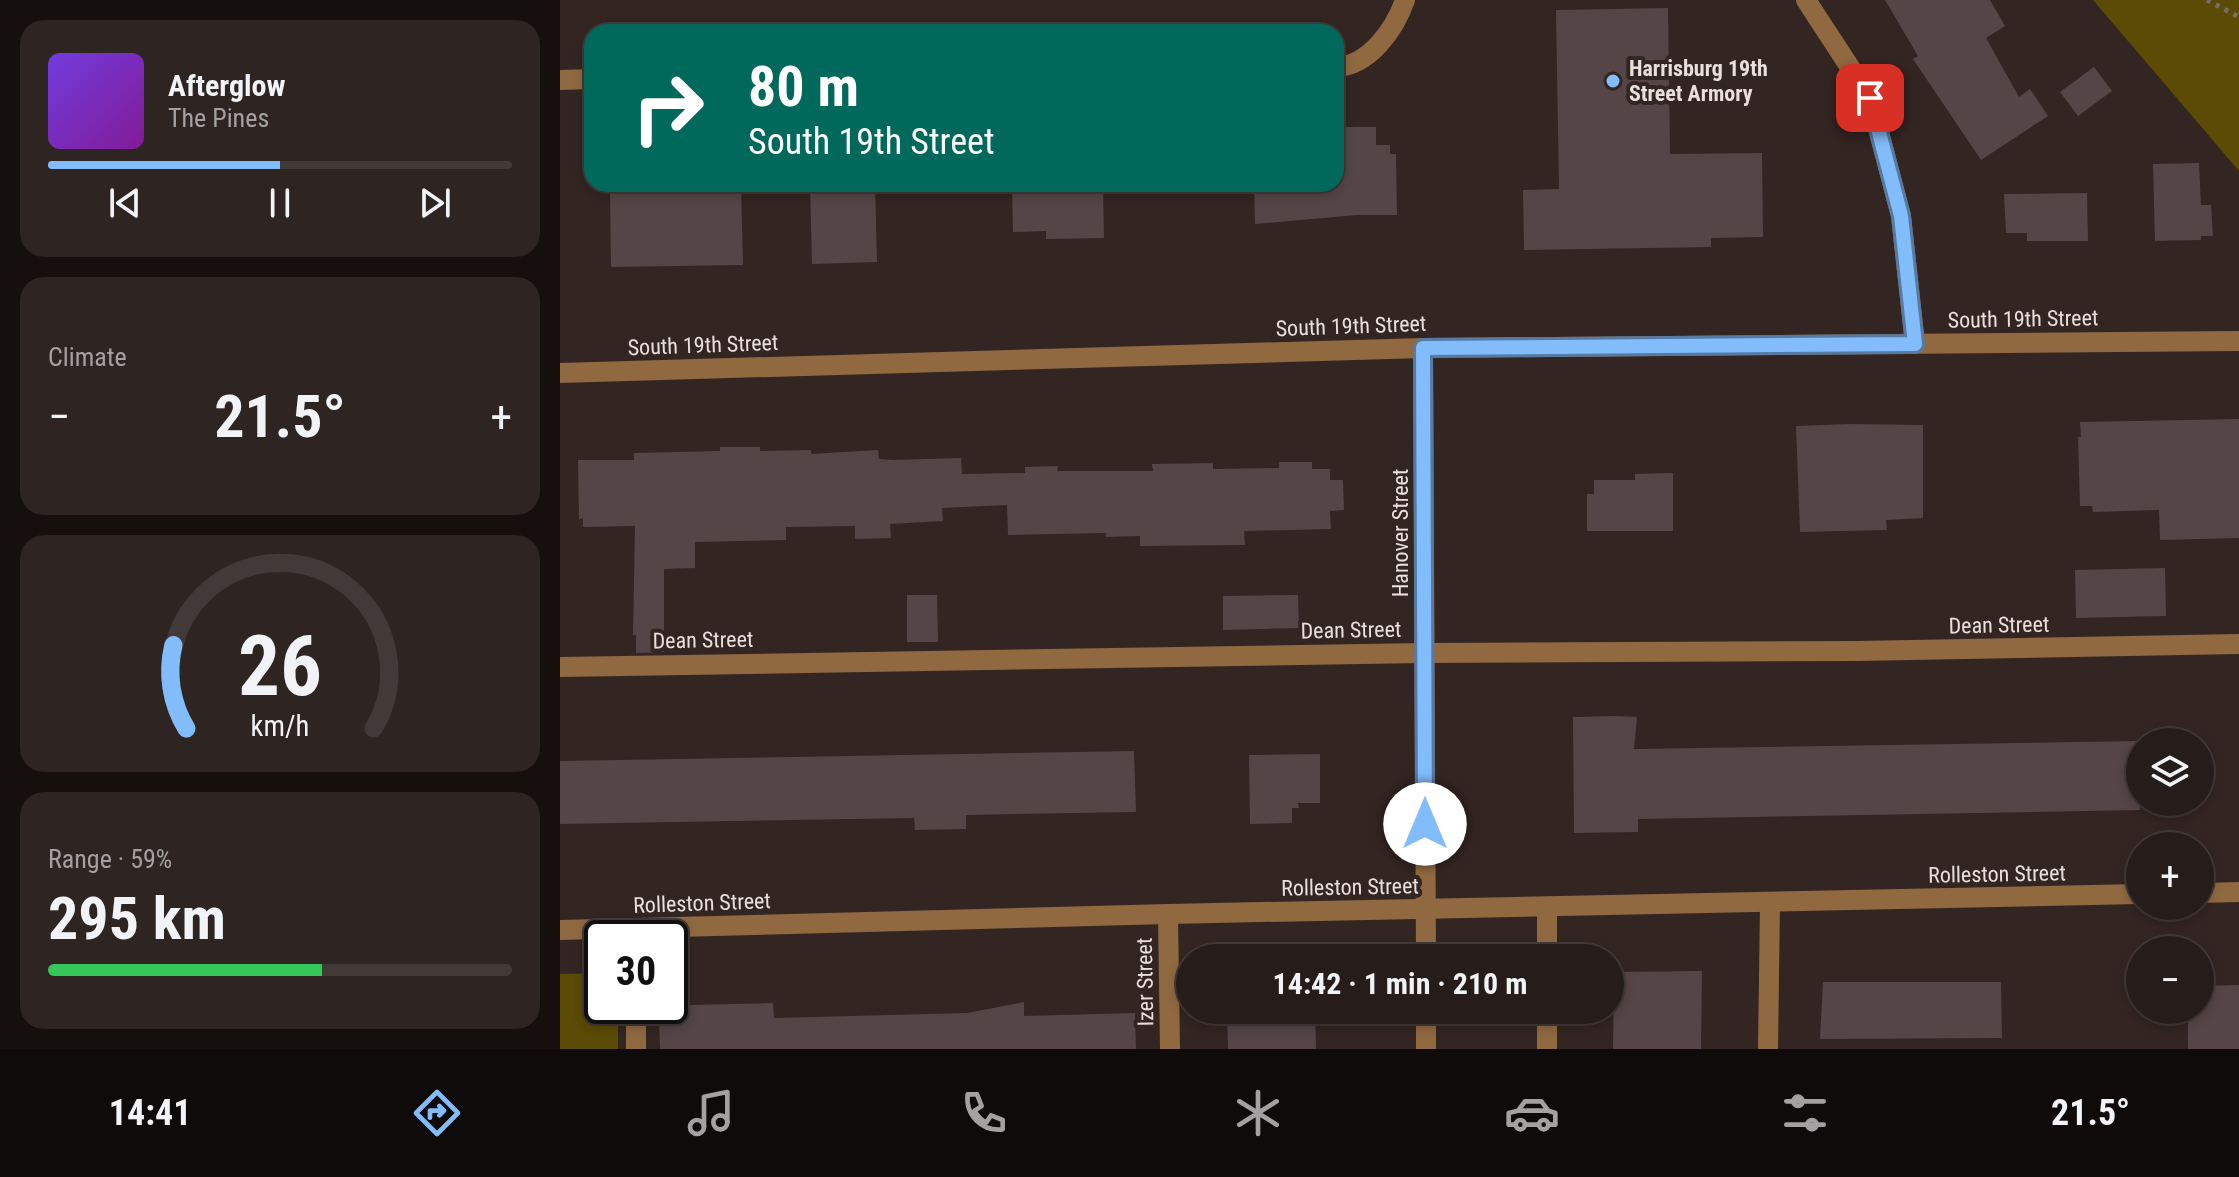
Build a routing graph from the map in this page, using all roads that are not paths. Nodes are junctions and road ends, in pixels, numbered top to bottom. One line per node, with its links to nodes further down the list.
1 (1405, 0): 3 (street)
2 (1806, 0): 7 (street)
3 (1344, 66)
4 (584, 79): 5 (street)
5 (560, 80)
6 (2239, 341): 7 (street, South 19th Street)
7 (1915, 344): 8 (street, South 19th Street)
8 (1423, 348): 9 (street, South 19th Street); 11 (street, Hanover Street)
9 (560, 373)
10 (2239, 644): 11 (street, Dean Street)
11 (1424, 653): 12 (street, Dean Street); 18 (street, Hanover Street)
12 (560, 667)
13 (2239, 892): 14 (street)
14 (2214, 893)
15 (2126, 894): 16 (street, Rolleston Street)
16 (1770, 903): 17 (street, Rolleston Street); 32 (street)
17 (1547, 908): 18 (street, Rolleston Street); 24 (street)
18 (1425, 910): 19 (street, Rolleston Street); 23 (street, Hanover Street)
19 (1168, 914): 22 (street, Rolleston Street); 29 (street, Izer Street)
20 (560, 930): 21 (street, Rolleston Street)
21 (584, 931)
22 (688, 932)
23 (1426, 944)
24 (1547, 944)
25 (636, 1024): 28 (street)
26 (1426, 1024): 30 (street)
27 (1547, 1024): 31 (street)
28 (636, 1049)
29 (1170, 1049)
30 (1426, 1049)
31 (1547, 1049)
32 (1768, 1049)

